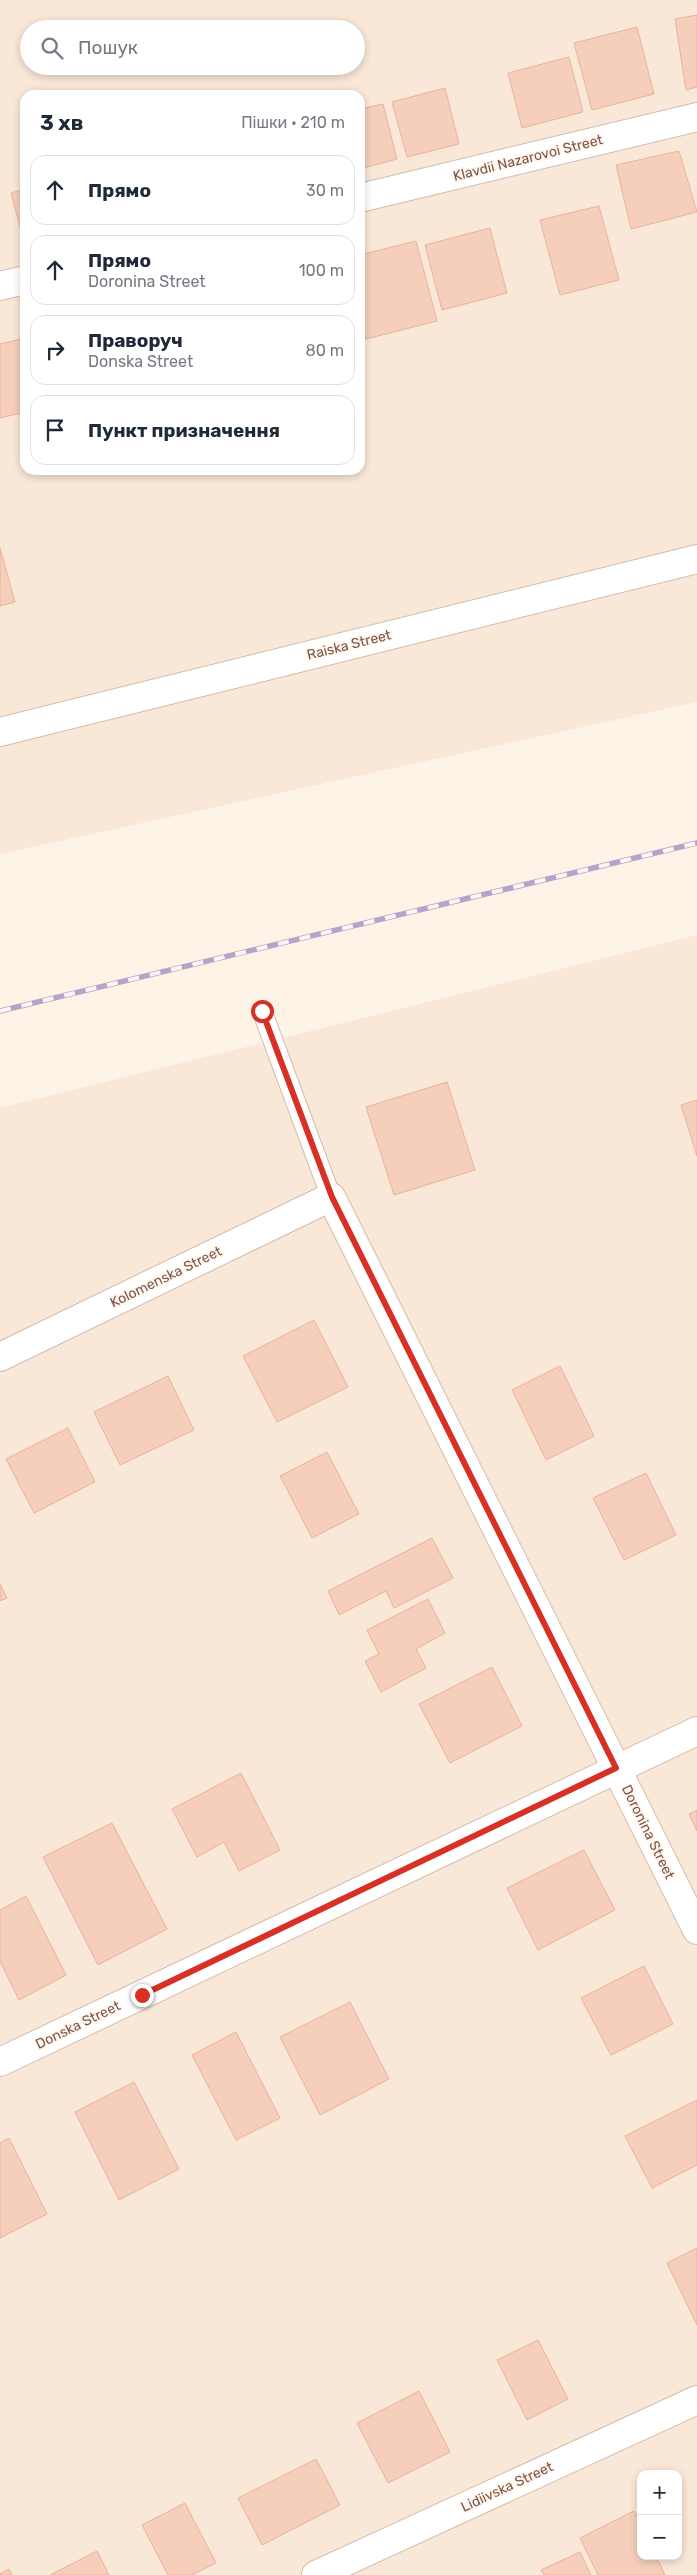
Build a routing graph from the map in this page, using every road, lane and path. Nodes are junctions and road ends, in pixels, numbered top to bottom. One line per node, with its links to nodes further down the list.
1 (697, 117): 2 (street, Klavdii Nazarovoi Street)
2 (365, 197)
3 (20, 281): 4 (street)
4 (0, 286)
5 (697, 559): 6 (street, Raiska Street)
6 (0, 732)
7 (262, 1011): 8 (lane)
8 (332, 1197): 9 (street, Kolomenska Street); 11 (street, Doronina Street)
9 (0, 1357)
10 (697, 1731): 11 (street, Donska Street)
11 (616, 1768): 12 (street, Doronina Street); 13 (street, Donska Street)
12 (697, 1930)
13 (0, 2062)
14 (697, 2400): 15 (street, Lidiivska Street)
15 (316, 2575)

